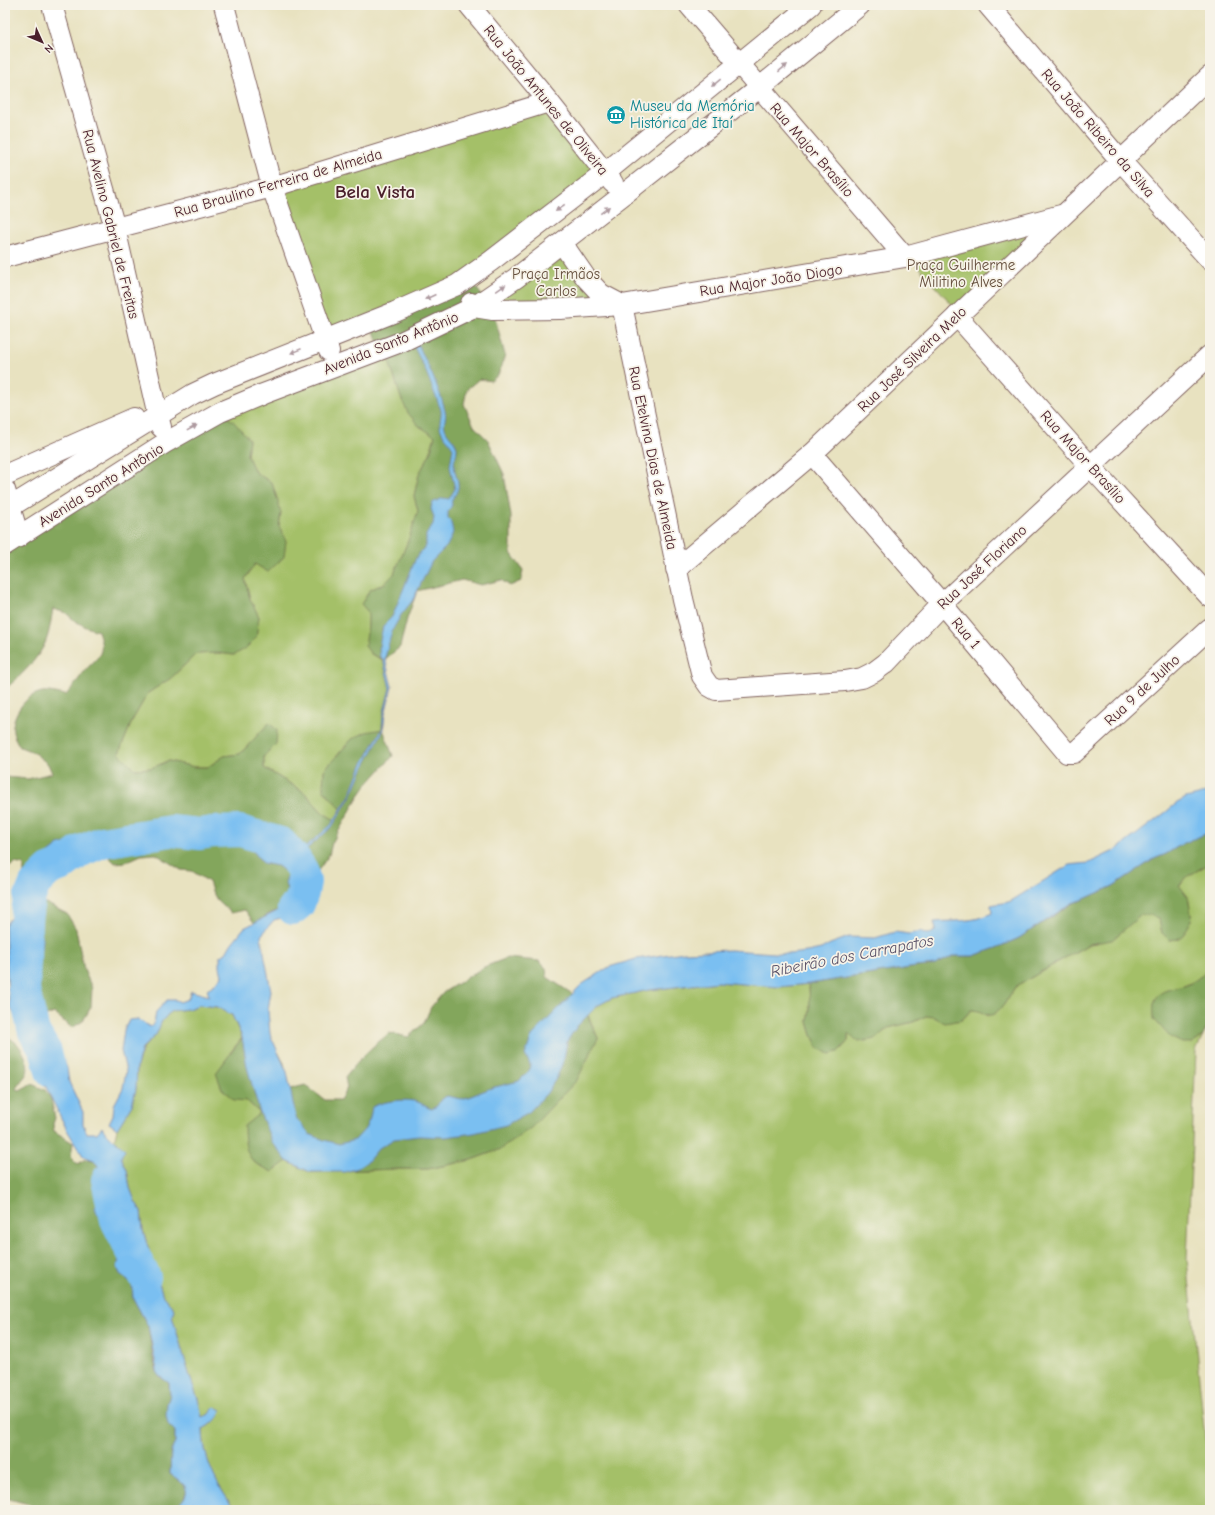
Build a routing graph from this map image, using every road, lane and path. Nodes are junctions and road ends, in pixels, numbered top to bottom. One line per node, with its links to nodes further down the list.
1 (52, 5): 17 (street, Rua Avelino Gabriel de Freitas)
2 (224, 5): 14 (street)
3 (469, 5): 11 (street, Rua João Antunes de Oliveira)
4 (690, 5): 8 (street, Rua Major Brasílio)
5 (811, 5): 8 (street, Avenida Santo Antônio)
6 (860, 5): 10 (street, Avenida Santo Antônio, one-way to 6)
7 (988, 5): 12 (street, Rua João Ribeiro da Silva)
8 (739, 64): 10 (street, Rua Major Brasílio); 13 (street, Avenida Santo Antônio, one-way to 13)
9 (1210, 76): 12 (street, Rua José Silveira Melo)
10 (759, 88): 15 (street, Avenida Santo Antônio); 20 (street, Rua Major Brasílio)
11 (549, 102): 13 (street, Rua João Antunes de Oliveira); 14 (street, Rua Braulino Ferreira de Almeida)
12 (1120, 160): 16 (street, Rua José Silveira Melo); 21 (street, Rua João Ribeiro da Silva)
13 (605, 173): 15 (street, Rua João Antunes de Oliveira); 22 (street, Avenida Santo Antônio, one-way to 22)
14 (272, 187): 17 (street, Rua Braulino Ferreira de Almeida); 26 (street)
15 (623, 195): 18 (street, Avenida Santo Antônio, one-way to 15)
16 (1062, 215): 20 (street, Rua Major João Diogo); 25 (street, Rua José Silveira Melo)
17 (115, 228): 19 (street, Rua Braulino Ferreira de Almeida); 29 (street, Rua Avelino Gabriel de Freitas)
18 (562, 243): 23 (street); 24 (street, Avenida Santo Antônio, one-way to 18)
19 (5, 257)
20 (905, 257): 23 (street, Rua Major João Diogo)
21 (1210, 260)
22 (457, 285): 24 (street); 26 (street, Avenida Santo Antônio, one-way to 26)
23 (622, 305): 24 (street, Rua Major João Diogo); 36 (street, Rua Etelvina Dias de Almeida)
24 (474, 308): 28 (street, Avenida Santo Antônio)
25 (957, 316): 31 (street, Rua José Silveira Melo); 32 (street, Rua Major Brasílio)
26 (324, 340): 28 (street); 29 (street, Avenida Santo Antônio, one-way to 29)
27 (1210, 355): 32 (street, Rua José Floriano)
28 (334, 366): 30 (street, Avenida Santo Antônio, one-way to 28)
29 (157, 412): 30 (street, Rua Avelino Gabriel de Freitas); 33 (street); 34 (street, Avenida Santo Antônio)
30 (165, 443): 35 (street, Avenida Santo Antônio)
31 (812, 454): 36 (street, Rua José Silveira Melo); 38 (street, Rua 1)
32 (1090, 466): 37 (street, Rua Major Brasílio); 38 (street, Rua José Floriano)
33 (5, 474)
34 (7, 503): 35 (street)
35 (12, 541)
36 (676, 569): 40 (street, Rua Etelvina Dias de Almeida)
37 (1210, 597)
38 (942, 604): 40 (street, Rua José Floriano); 41 (street, Rua 1)
39 (1210, 628): 41 (street, Rua 9 de Julho)
40 (716, 690)
41 (1074, 753)

